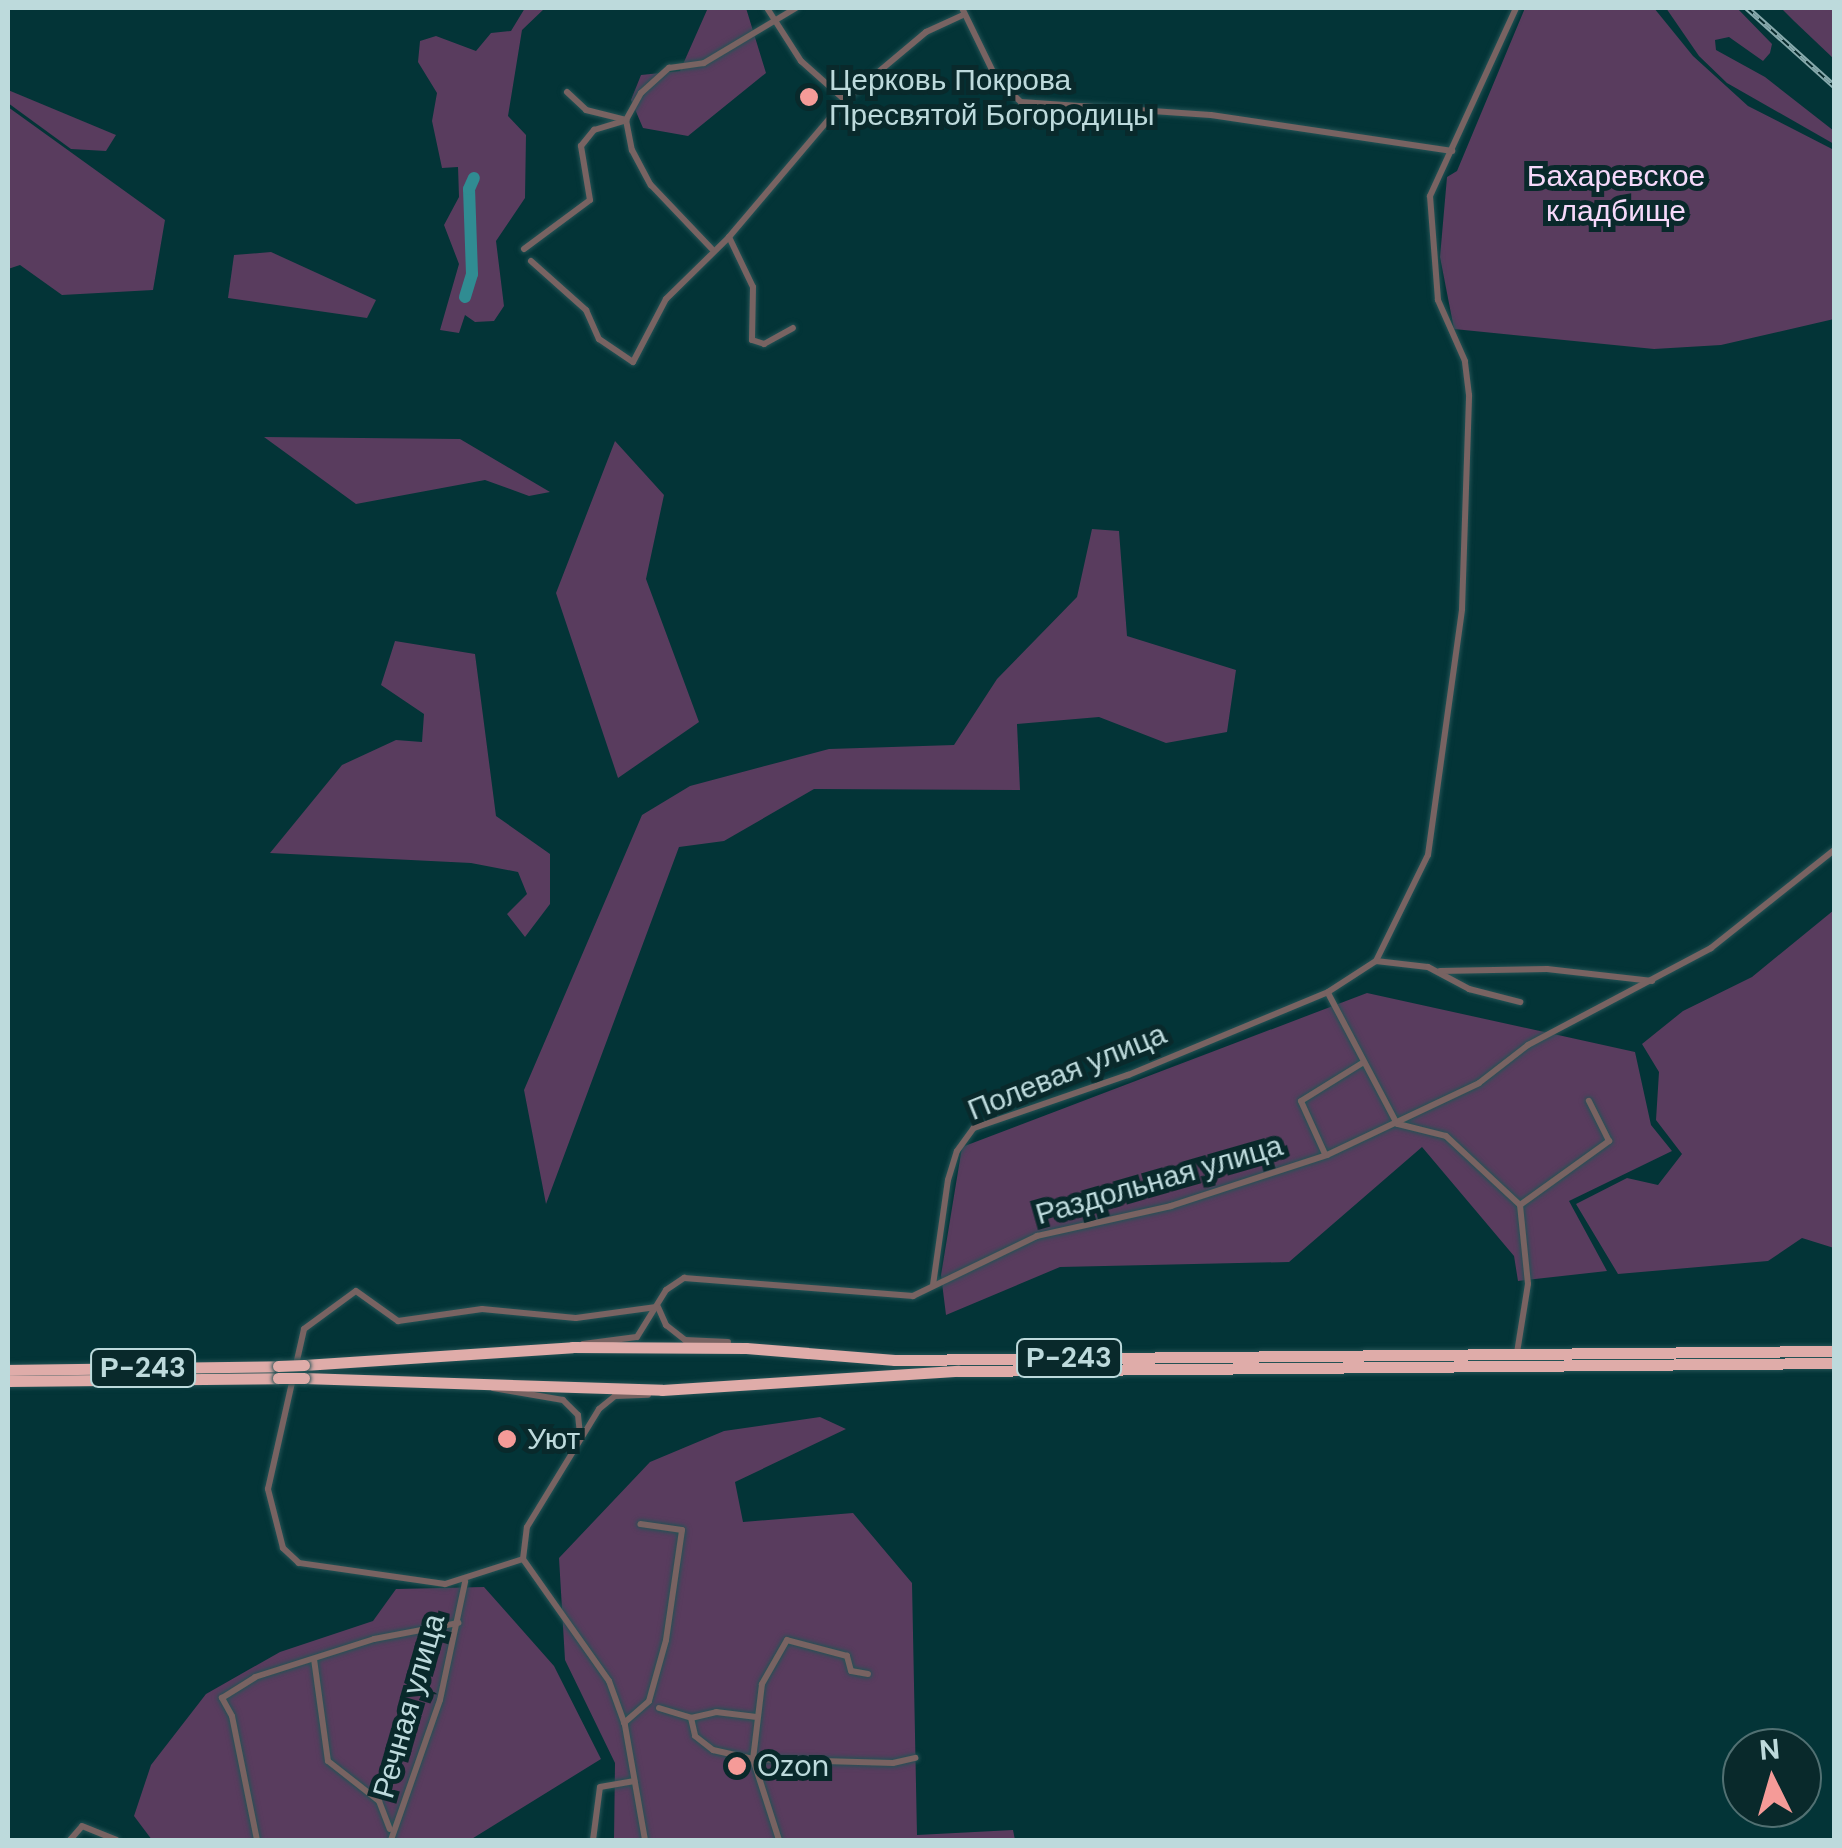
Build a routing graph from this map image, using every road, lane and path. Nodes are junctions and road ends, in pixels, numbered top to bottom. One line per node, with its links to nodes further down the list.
1 (767, 8): 5 (street)
2 (796, 8): 5 (street)
3 (1516, 8): 9 (street)
4 (963, 11): 7 (street); 9 (street)
5 (773, 23): 7 (street); 8 (street)
6 (567, 92): 8 (street)
7 (844, 100): 10 (street)
8 (626, 120): 11 (street); 12 (street)
9 (1453, 152): 16 (street)
10 (729, 237): 12 (street); 14 (street)
11 (524, 249)
12 (712, 250): 13 (street)
13 (531, 261)
14 (793, 328)
15 (1834, 850): 18 (street, Раздольная улица)
16 (1376, 961): 17 (street); 19 (street, Полевая улица)
17 (1440, 971): 18 (street); 20 (street)
18 (1653, 981): 23 (street, Раздольная улица)
19 (1328, 992): 21 (street); 26 (street, Полевая улица)
20 (1520, 1002)
21 (1364, 1062): 23 (street); 24 (street)
22 (1589, 1101): 25 (street)
23 (1397, 1124): 24 (street, Раздольная улица); 25 (street)
24 (1327, 1154): 26 (street, Раздольная улица)
25 (1520, 1205): 31 (street)
26 (932, 1285): 27 (street, Раздольная улица)
27 (658, 1306): 28 (street, Раздольная улица); 29 (street); 42 (street)
28 (572, 1348): 29 (highway, Р-243); 34 (highway, Р-243)
29 (746, 1348): 31 (highway, Р-243)
30 (1834, 1351): 31 (highway, Р-243)
31 (1517, 1353)
32 (1834, 1363): 38 (highway, Р-243)
33 (8, 1370): 35 (highway, Р-243)
34 (304, 1371): 35 (highway, Р-243, bridge); 37 (highway, Р-243)
35 (278, 1372): 36 (highway, Р-243)
36 (8, 1382)
37 (494, 1388): 38 (highway, Р-243); 39 (street)
38 (662, 1390): 39 (street)
39 (580, 1436): 41 (street)
40 (640, 1524): 49 (street)
41 (523, 1559): 42 (street); 49 (street)
42 (465, 1582): 43 (street, Речная улица)
43 (458, 1623): 44 (street); 53 (street, Речная улица)
44 (314, 1659): 53 (street); 56 (street)
45 (868, 1674): 47 (street)
46 (658, 1708): 48 (street)
47 (757, 1716): 48 (street); 51 (street)
48 (691, 1718): 51 (street)
49 (624, 1723): 52 (street)
50 (915, 1758): 51 (street)
51 (753, 1760): 60 (street)
52 (634, 1781): 58 (street); 59 (street)
53 (391, 1830): 57 (street, Речная улица)
54 (70, 1840): 55 (street)
55 (116, 1840)
56 (257, 1840)
57 (390, 1840)
58 (593, 1840)
59 (645, 1840)
60 (780, 1840)

